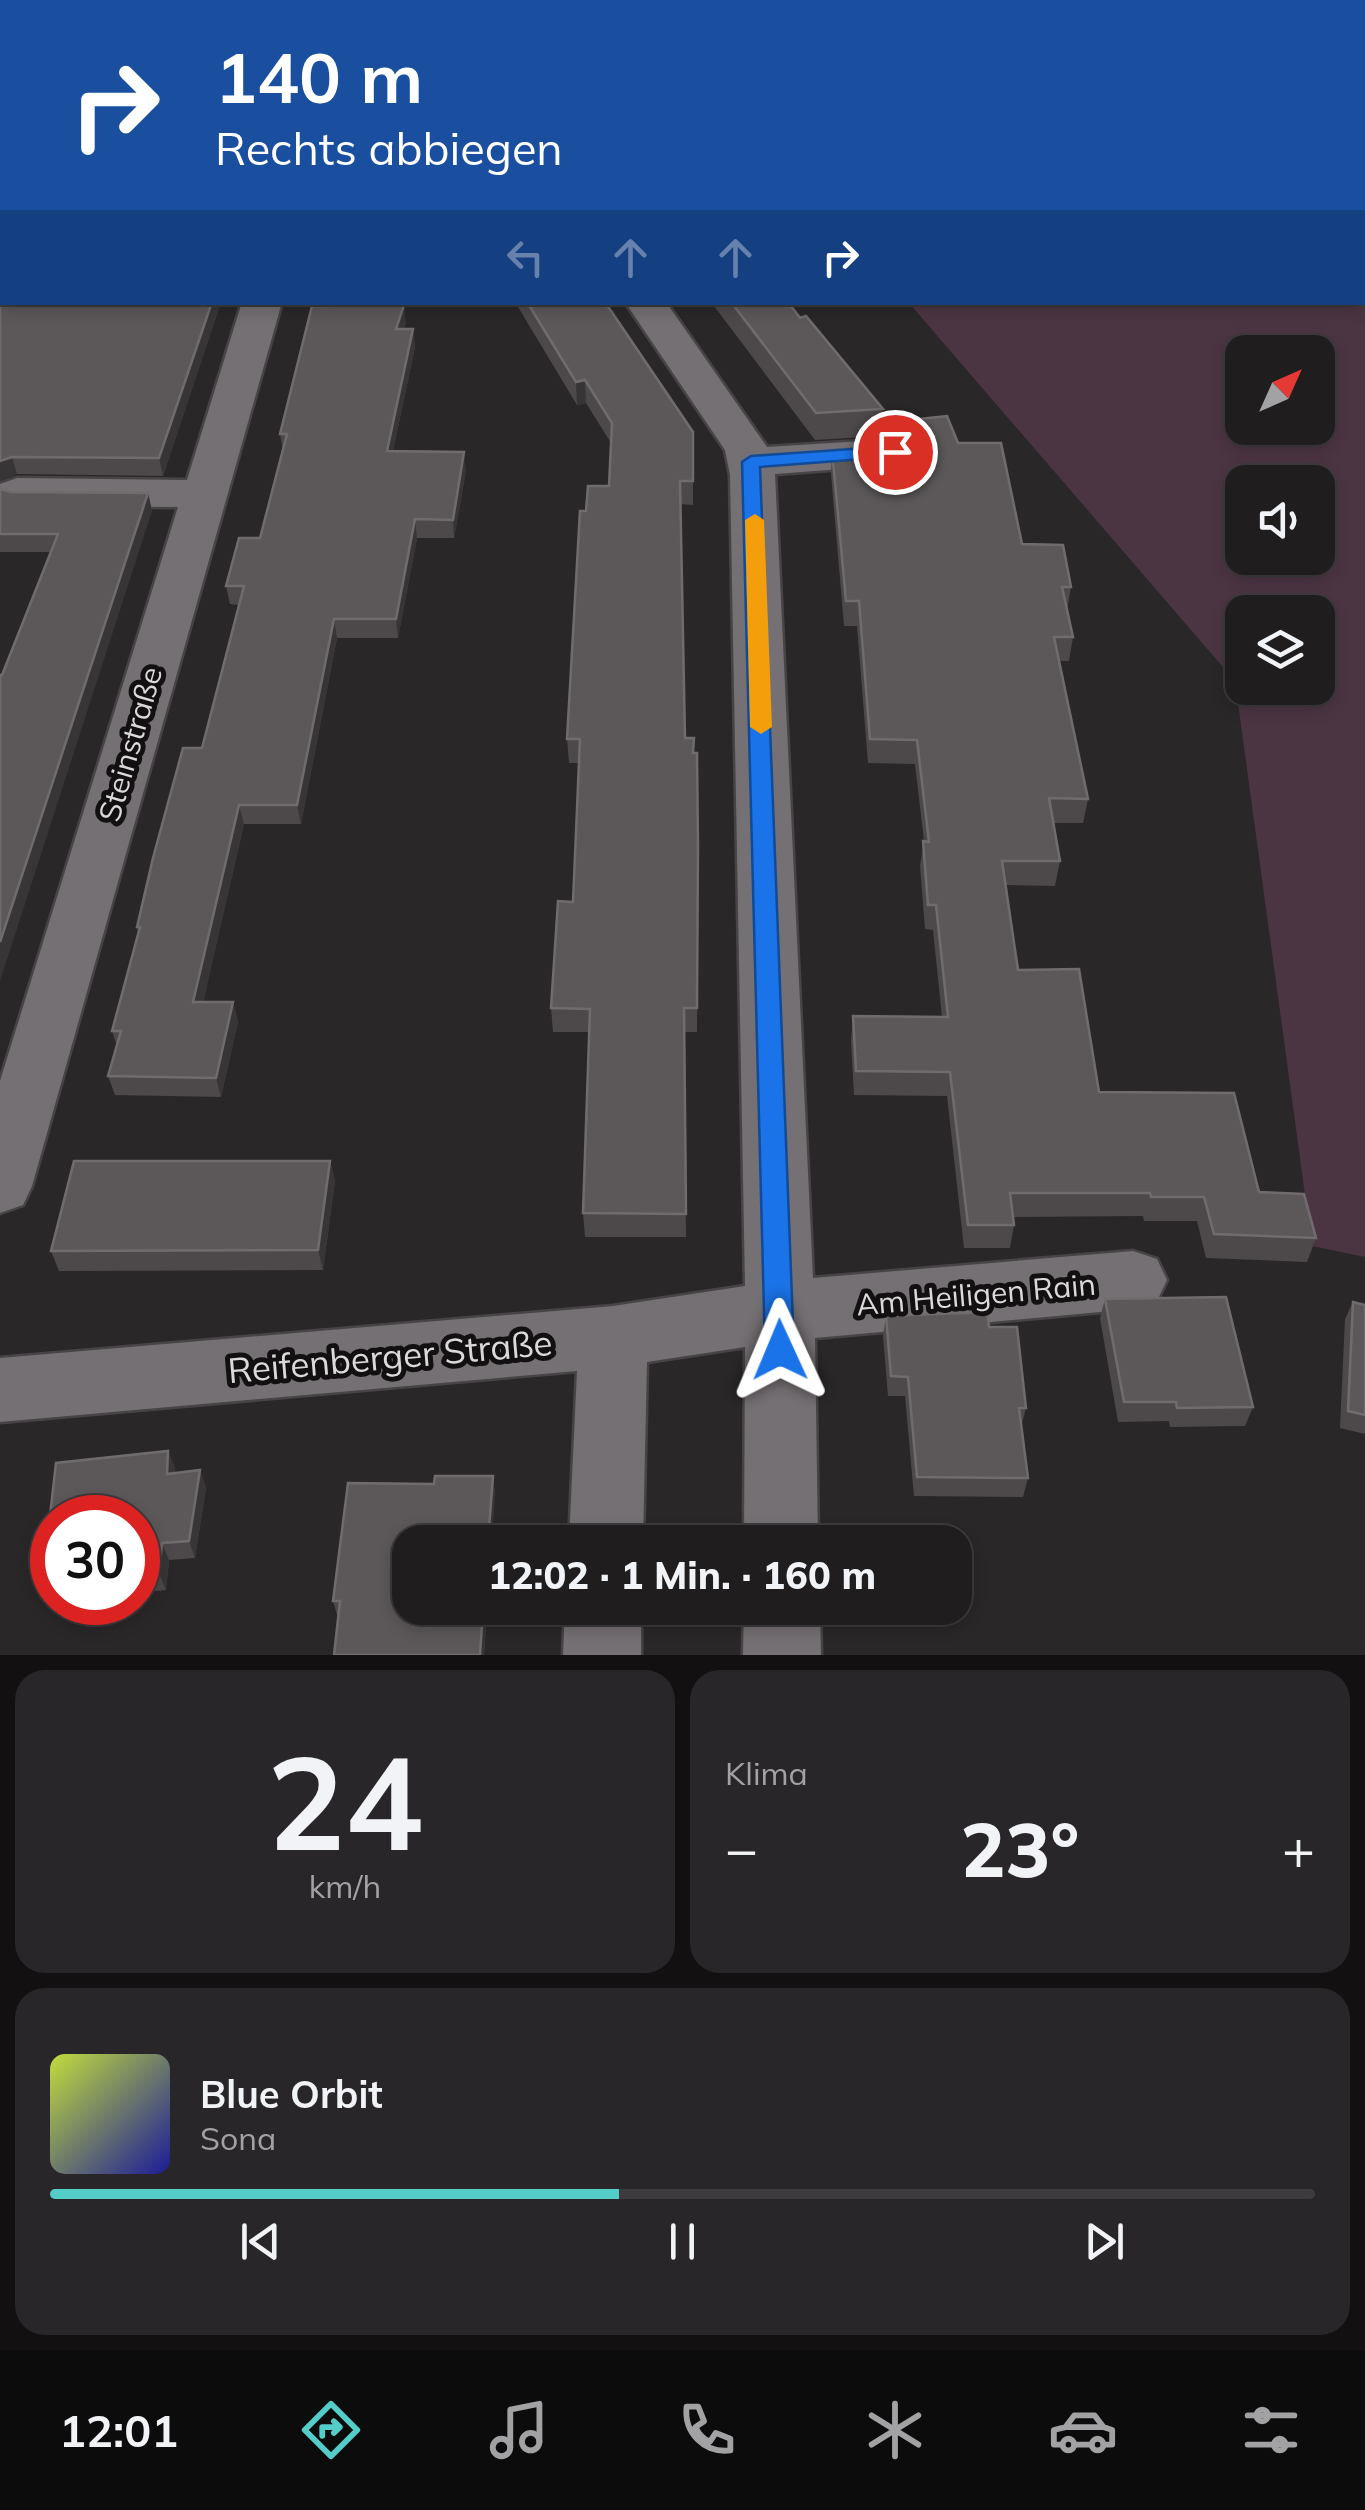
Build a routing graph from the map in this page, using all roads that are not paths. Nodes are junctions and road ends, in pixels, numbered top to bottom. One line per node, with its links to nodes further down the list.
1 (261, 305): 6 (street, Steinstraße)
2 (648, 305): 4 (street)
3 (895, 452): 4 (street)
4 (751, 462): 9 (street)
5 (17, 492): 6 (street)
6 (204, 494): 7 (street, Steinstraße)
7 (0, 1186)
8 (1133, 1280): 9 (street, Am Heiligen Rain)
9 (780, 1311): 10 (street, Reifenberger Straße); 13 (street)
10 (613, 1337): 11 (street, Reifenberger Straße); 12 (street)
11 (0, 1390)
12 (607, 1525)
13 (781, 1525)
14 (603, 1625): 16 (street)
15 (782, 1625): 17 (street)
16 (602, 1655)
17 (782, 1655)

